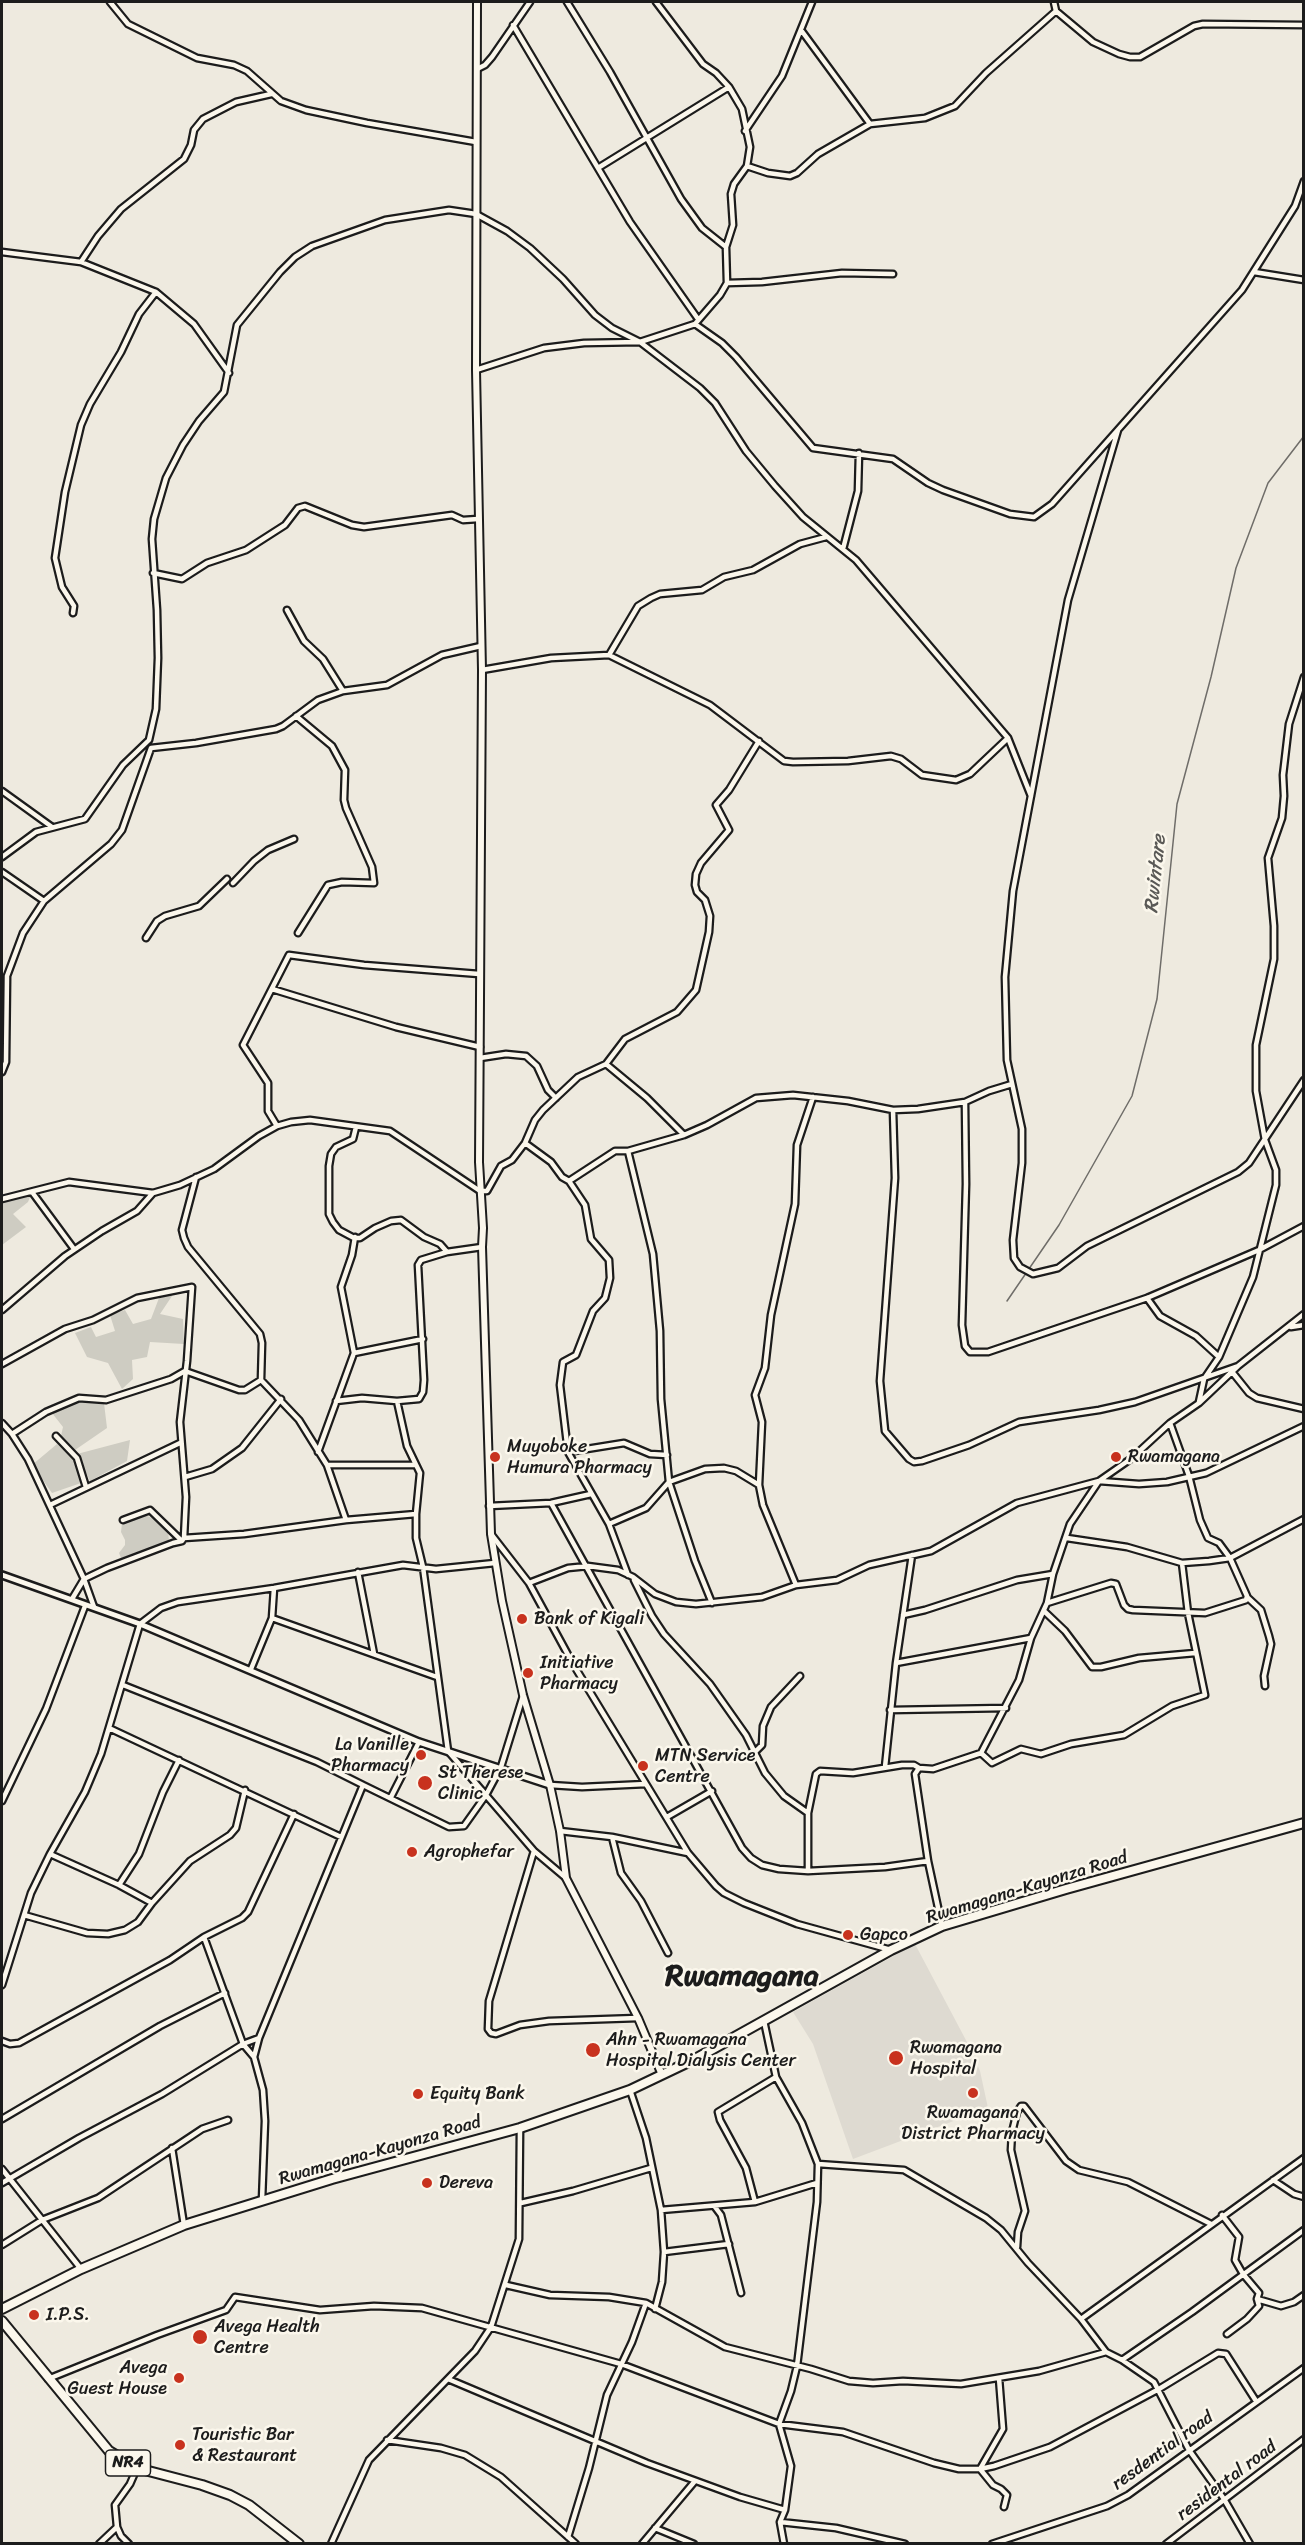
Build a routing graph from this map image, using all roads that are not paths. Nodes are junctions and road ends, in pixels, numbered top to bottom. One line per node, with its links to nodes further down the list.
1 (110, 2): 14 (street)
2 (477, 2): 12 (main road)
3 (530, 2): 9 (street)
4 (567, 2): 17 (street)
5 (656, 2): 13 (street)
6 (812, 2): 11 (street)
7 (1054, 2): 8 (street)
8 (1056, 11): 10 (street); 15 (street)
9 (513, 25): 12 (street); 20 (street)
10 (1304, 25)
11 (801, 29): 15 (street); 16 (street)
12 (476, 69): 18 (main road)
13 (729, 87): 16 (street); 17 (street)
14 (271, 94): 18 (street); 25 (street)
15 (870, 124): 19 (street)
16 (745, 131): 19 (street)
17 (647, 137): 20 (street); 23 (street)
18 (477, 142): 22 (main road)
19 (747, 166): 23 (street)
20 (598, 168): 31 (street)
21 (1304, 181): 26 (street)
22 (476, 213): 33 (street); 34 (main road); 35 (street)
23 (726, 247): 29 (street)
24 (2, 252): 25 (street)
25 (81, 262): 30 (street)
26 (1254, 272): 28 (street); 36 (street)
27 (893, 274): 29 (street)
28 (1304, 280)
29 (727, 283): 31 (street)
30 (156, 292): 35 (street); 43 (street)
31 (698, 319): 32 (street)
32 (695, 324): 33 (street); 37 (street)
33 (640, 342): 34 (street); 39 (street)
34 (476, 370): 38 (main road)
35 (229, 373): 41 (street)
36 (1118, 430): 37 (street); 53 (street)
37 (859, 453): 40 (street)
38 (478, 519): 41 (street); 44 (main road)
39 (826, 537): 40 (street); 45 (street)
40 (843, 549): 50 (street)
41 (153, 573): 54 (street)
42 (287, 610): 48 (street)
43 (73, 613)
44 (481, 646): 46 (main road); 48 (street)
45 (609, 655): 46 (street); 51 (street)
46 (482, 670): 64 (main road)
47 (1304, 677): 81 (street)
48 (343, 691): 49 (street)
49 (296, 716): 60 (street); 61 (street)
50 (1008, 738): 51 (street); 53 (street)
51 (759, 741): 69 (street)
52 (2, 791): 54 (street)
53 (1031, 796): 72 (street)
54 (52, 827): 56 (street)
55 (294, 839): 59 (street)
56 (2, 857)
57 (2, 872): 60 (street)
58 (226, 879): 62 (street)
59 (233, 884)
60 (44, 901): 63 (street)
61 (298, 933)
62 (146, 938)
63 (4, 974): 68 (street)
64 (480, 974): 65 (street); 66 (main road)
65 (273, 988): 66 (street); 78 (street)
66 (480, 1047): 67 (main road)
67 (480, 1058): 74 (street); 76 (main road)
68 (4, 1061): 70 (street)
69 (606, 1064): 74 (street); 80 (street)
70 (2, 1072)
71 (1304, 1080): 81 (street)
72 (1012, 1084): 75 (street); 81 (street)
73 (813, 1097): 77 (street); 80 (street); 132 (street)
74 (556, 1098): 82 (street)
75 (965, 1102): 77 (street); 97 (street)
76 (480, 1107): 86 (main road); 90 (street)
77 (893, 1110): 109 (street)
78 (277, 1126): 79 (street); 84 (street)
79 (356, 1127): 86 (street); 92 (street)
80 (684, 1135): 83 (street)
81 (1265, 1140): 95 (street)
82 (525, 1143): 85 (street); 86 (street)
83 (628, 1151): 85 (street); 125 (street)
84 (196, 1178): 88 (street); 110 (street)
85 (569, 1181): 124 (street)
86 (480, 1191): 90 (main road)
87 (32, 1192): 88 (street); 89 (street); 94 (street)
88 (153, 1193): 94 (street)
89 (2, 1199)
90 (482, 1217): 93 (main road); 116 (street)
91 (1304, 1226): 95 (street)
92 (355, 1237): 96 (street); 103 (street)
93 (482, 1247): 96 (street); 116 (main road)
94 (74, 1249): 98 (street)
95 (1259, 1250): 97 (street); 104 (street)
96 (447, 1252): 102 (street)
97 (1147, 1299): 104 (street)
98 (2, 1310)
99 (1304, 1314): 101 (street)
100 (1304, 1325): 101 (street)
101 (1289, 1328): 106 (street)
102 (423, 1339): 103 (street); 113 (street)
103 (354, 1353): 112 (street)
104 (1219, 1357): 109 (street)
105 (2, 1364): 107 (street)
106 (1238, 1366): 108 (street); 109 (street)
107 (184, 1371): 110 (street); 120 (street); 122 (street)
108 (1233, 1373): 114 (street); 115 (street)
109 (1204, 1379): 114 (street)
110 (261, 1380): 111 (street)
111 (281, 1399): 123 (street); 129 (street)
112 (336, 1401): 113 (street); 123 (street)
113 (397, 1401): 127 (street)
114 (1199, 1403): 117 (street)
115 (1304, 1409)
116 (488, 1423): 137 (main road)
117 (1170, 1423): 128 (street); 130 (street)
118 (2, 1424): 120 (street)
119 (1304, 1426): 128 (street)
120 (12, 1434): 136 (street)
121 (56, 1436): 133 (street)
122 (180, 1443): 129 (street); 133 (street)
123 (318, 1452): 126 (street)
124 (568, 1452): 125 (street); 134 (street)
125 (668, 1455): 131 (street)
126 (327, 1465): 127 (street); 141 (street)
127 (415, 1465): 138 (street)
128 (1189, 1476): 130 (street); 147 (street)
129 (185, 1477): 145 (street)
130 (1099, 1481): 144 (street); 146 (street)
131 (669, 1482): 132 (street); 142 (street); 162 (street)
132 (759, 1485): 158 (street)
133 (86, 1487): 136 (street)
134 (591, 1494): 135 (street); 142 (street)
135 (551, 1503): 137 (street); 150 (street)
136 (50, 1505): 156 (street)
137 (489, 1506): 143 (main road)
138 (416, 1514): 141 (street); 151 (street)
139 (1304, 1519): 147 (street)
140 (123, 1520): 145 (street)
141 (346, 1520): 145 (street)
142 (609, 1524): 155 (street)
143 (491, 1534): 148 (main road); 157 (street)
144 (1067, 1538): 149 (street); 153 (street)
145 (183, 1540): 156 (street)
146 (912, 1555): 158 (street); 168 (street)
147 (1230, 1558): 149 (street); 160 (street)
148 (495, 1563): 151 (street); 180 (main road)
149 (1182, 1563): 167 (street)
150 (588, 1566): 155 (street); 157 (street); 196 (street)
151 (423, 1567): 152 (street); 177 (street)
152 (358, 1572): 159 (street); 173 (street)
153 (1053, 1574): 163 (street); 168 (street)
154 (2, 1575): 161 (street)
155 (630, 1576): 162 (street); 186 (street)
156 (84, 1579): 161 (street); 165 (street)
157 (529, 1583): 192 (street)
158 (796, 1585): 162 (street)
159 (274, 1588): 169 (street); 170 (street)
160 (1247, 1597): 167 (street); 179 (street)
161 (72, 1599): 164 (street)
162 (712, 1603)
163 (1047, 1604): 166 (street); 167 (street)
164 (85, 1606): 165 (street); 199 (street)
165 (94, 1607): 170 (street)
166 (1044, 1611): 171 (street); 172 (street)
167 (1188, 1613): 172 (street)
168 (903, 1615): 174 (street)
169 (272, 1618): 173 (street); 175 (street)
170 (140, 1624): 175 (street); 178 (street)
171 (1031, 1638): 174 (street); 181 (street)
172 (1195, 1653): 187 (street)
173 (374, 1654): 177 (street)
174 (896, 1663): 182 (street)
175 (251, 1670): 184 (street)
176 (800, 1676): 186 (street)
177 (436, 1677): 185 (street)
178 (123, 1685): 183 (street); 193 (street)
179 (1265, 1686)
180 (523, 1695): 189 (street); 194 (main road)
181 (1006, 1708): 182 (street); 187 (street)
182 (890, 1710): 190 (street)
183 (109, 1728): 188 (street); 209 (street)
184 (420, 1742): 185 (street); 198 (street)
185 (448, 1750): 189 (street); 197 (street)
186 (755, 1752): 200 (street)
187 (981, 1753): 191 (street)
188 (179, 1760): 195 (street); 213 (street)
189 (501, 1767): 194 (street); 197 (street)
190 (885, 1767): 191 (street); 200 (street)
191 (919, 1768): 210 (street)
192 (646, 1784): 194 (street); 202 (street)
193 (363, 1785): 198 (street); 206 (street)
194 (550, 1785): 204 (main road)
195 (245, 1790): 201 (street); 214 (street)
196 (712, 1791): 202 (street); 211 (street)
197 (486, 1795): 198 (street); 207 (street)
198 (391, 1797)
199 (2, 1801)
200 (808, 1813): 211 (street)
201 (294, 1814): 206 (street); 217 (street)
202 (667, 1817): 208 (street)
203 (1304, 1823): 216 (highway, Rwamagana-Kayonza Road)
204 (560, 1831): 205 (street); 212 (main road)
205 (612, 1837): 208 (street); 219 (street)
206 (342, 1838): 224 (street)
207 (534, 1851): 212 (street); 222 (street)
208 (688, 1852): 218 (street)
209 (50, 1854): 213 (street); 215 (street)
210 (928, 1862): 211 (street); 216 (street)
211 (808, 1870)
212 (566, 1878): 222 (main road)
213 (119, 1885): 214 (street)
214 (152, 1903): 215 (street)
215 (24, 1915): 220 (street)
216 (942, 1926): 218 (highway, Rwamagana-Kayonza Road)
217 (204, 1937): 221 (street); 225 (street)
218 (891, 1950): 223 (highway, Rwamagana-Kayonza Road)
219 (668, 1953)
220 (2, 1985)
221 (225, 1993): 226 (street); 231 (street)
222 (638, 2018): 228 (main road)
223 (764, 2021): 228 (highway, Rwamagana-Kayonza Road); 229 (street)
224 (259, 2038): 226 (street); 227 (street)
225 (2, 2041)
226 (243, 2044): 227 (street); 239 (street)
227 (254, 2057): 244 (street)
228 (662, 2075): 230 (highway, Rwamagana-Kayonza Road)
229 (776, 2077): 236 (street); 245 (street)
230 (630, 2090): 233 (highway, Rwamagana-Kayonza Road); 237 (street)
231 (2, 2119)
232 (228, 2120): 234 (street)
233 (520, 2128): 244 (highway, Rwamagana-Kayonza Road); 246 (street)
234 (172, 2148): 252 (street); 254 (street)
235 (1304, 2158): 240 (street)
236 (818, 2164): 242 (street); 258 (street)
237 (651, 2168): 246 (street); 249 (street)
238 (2, 2169): 239 (street)
239 (8, 2179): 241 (street); 252 (street)
240 (1273, 2180): 243 (street); 251 (street)
241 (2, 2183)
242 (818, 2183): 245 (street); 276 (street)
243 (1304, 2197)
244 (262, 2200): 254 (highway, Rwamagana-Kayonza Road)
245 (755, 2202): 247 (street)
246 (521, 2203): 262 (street)
247 (728, 2205): 248 (street); 250 (street)
248 (715, 2206): 249 (street); 250 (street)
249 (661, 2210): 259 (street)
250 (722, 2215): 256 (street)
251 (1222, 2215): 253 (street); 261 (street)
252 (42, 2220): 257 (street); 260 (street)
253 (1211, 2224): 258 (street); 269 (street)
254 (184, 2225): 260 (highway, Rwamagana-Kayonza Road)
255 (1304, 2230): 261 (street)
256 (729, 2244): 259 (street); 263 (street)
257 (2, 2245)
258 (1017, 2247): 269 (street)
259 (664, 2252): 267 (street)
260 (81, 2269): 268 (highway, Rwamagana-Kayonza Road)
261 (1243, 2274): 265 (street); 274 (street)
262 (506, 2285): 266 (street); 271 (street)
263 (741, 2292)
264 (1304, 2295): 265 (street)
265 (1257, 2299): 272 (street)
266 (646, 2303): 267 (street); 275 (street)
267 (655, 2308): 276 (street)
268 (2, 2309)
269 (1081, 2319): 273 (street)
270 (2, 2321): 279 (highway, NR4)
271 (491, 2328): 275 (street); 279 (street); 280 (street)
272 (1227, 2334)
273 (1106, 2352): 274 (street); 278 (street)
274 (1122, 2360): 281 (street)
275 (621, 2364): 283 (street); 286 (street)
276 (797, 2366): 278 (street); 283 (street)
277 (1304, 2368): 282 (street, resdential road)
278 (999, 2378): 289 (street)
279 (48, 2379): 288 (highway, NR4)
280 (448, 2379): 285 (street); 286 (street)
281 (1159, 2389): 282 (street); 287 (street); 289 (street)
282 (1256, 2401): 287 (street, resdential road)
283 (779, 2424): 289 (street); 293 (street)
284 (1304, 2439): 291 (street, residental road)
285 (387, 2440): 297 (street); 301 (street)
286 (595, 2440): 290 (street); 297 (street)
287 (1189, 2450): 291 (street); 307 (street, resdential road)
288 (136, 2468): 295 (street); 300 (highway, NR4)
289 (980, 2469): 292 (street)
290 (695, 2481): 293 (street); 296 (street)
291 (1224, 2499): 308 (street, residental road); 309 (street)
292 (1004, 2507)
293 (785, 2510): 294 (street)
294 (780, 2522): 305 (street); 306 (street)
295 (117, 2527): 298 (street); 299 (street)
296 (655, 2528): 303 (street); 304 (street)
297 (568, 2537): 302 (street)
298 (99, 2544)
299 (129, 2544)
300 (299, 2544)
301 (331, 2544)
302 (576, 2544)
303 (642, 2544)
304 (694, 2544)
305 (784, 2544)
306 (905, 2544)
307 (992, 2544)
308 (1166, 2544)
309 (1250, 2544)

